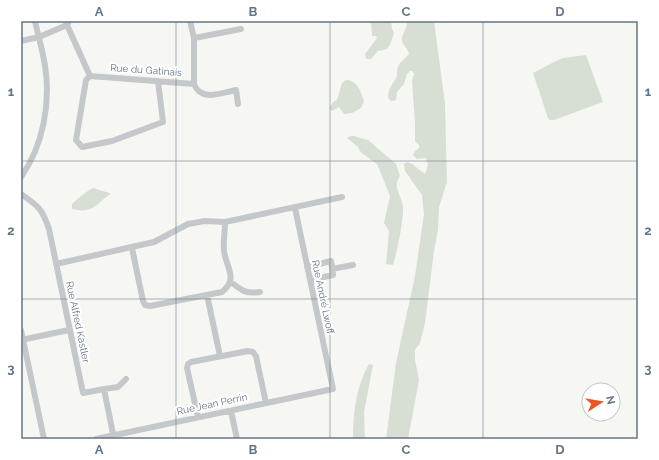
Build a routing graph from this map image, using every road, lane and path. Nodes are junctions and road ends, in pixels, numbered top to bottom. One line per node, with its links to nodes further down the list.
1 (34, 21): 5 (street)
2 (190, 21): 6 (street, Rue du Gatinais)
3 (68, 23): 5 (street); 8 (street)
4 (241, 29): 6 (street)
5 (39, 37): 7 (street); 12 (street)
6 (194, 38): 10 (street, Rue du Gatinais)
7 (21, 42)
8 (90, 76): 9 (street, Rue du Gatinais); 9 (street)
9 (158, 80): 10 (street, Rue du Gatinais)
10 (194, 84): 11 (street)
11 (238, 104)
12 (40, 136): 13 (street); 14 (street)
13 (21, 170)
14 (21, 177)
15 (21, 194): 20 (street, Rue Alfred Kastler)
16 (342, 197): 17 (street)
17 (295, 208): 18 (street); 22 (street, Rue André Lwoff)
18 (225, 222): 19 (street); 25 (street)
19 (132, 248): 20 (street); 27 (street)
20 (56, 264): 29 (street, Rue Alfred Kastler)
21 (353, 265): 23 (street)
22 (307, 267): 23 (street); 24 (street, Rue André Lwoff)
23 (332, 269): 24 (street)
24 (310, 280): 34 (street, Rue André Lwoff)
25 (231, 282): 26 (street); 27 (street)
26 (260, 292)
27 (207, 295): 31 (street)
28 (21, 330): 30 (street)
29 (69, 330): 30 (street); 33 (street, Rue Alfred Kastler)
30 (22, 340): 39 (street)
31 (220, 356): 35 (street); 37 (street)
32 (126, 378): 33 (street)
33 (104, 389): 38 (street)
34 (332, 389): 35 (street, Rue Jean Perrin)
35 (266, 403): 36 (street, Rue Jean Perrin)
36 (231, 411): 37 (street, Rue Jean Perrin); 41 (street)
37 (198, 417): 38 (street, Rue Jean Perrin)
38 (114, 437): 40 (street, Rue Jean Perrin)
39 (44, 439)
40 (96, 439)
41 (237, 439)

